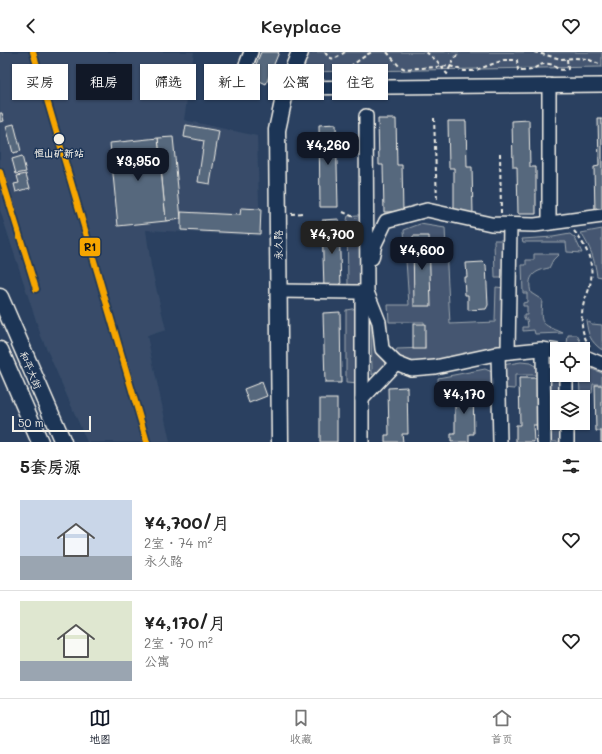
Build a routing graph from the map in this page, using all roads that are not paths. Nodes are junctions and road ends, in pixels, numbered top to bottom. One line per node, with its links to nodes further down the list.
1 (252, 52): 3 (street)
2 (300, 52): 4 (main road, 永久路)
3 (247, 64)
4 (295, 64)
5 (550, 85): 6 (street); 7 (street); 11 (street)
6 (602, 85)
7 (324, 88)
8 (283, 100): 13 (main road, 永久路)
9 (366, 116): 14 (street)
10 (602, 216): 11 (street)
11 (549, 223): 12 (street)
12 (505, 224): 14 (street); 19 (street)
13 (278, 291): 14 (street); 27 (main road, 永久路)
14 (364, 292): 21 (street); 23 (street)
15 (0, 297): 26 (main road, 和平大街)
16 (0, 350): 25 (main road, 和平大街)
17 (543, 350): 18 (street); 19 (street); 30 (street)
18 (550, 350)
19 (503, 353): 21 (street); 29 (street)
20 (590, 355): 22 (street)
21 (396, 363): 23 (street)
22 (602, 364)
23 (362, 399): 28 (street)
24 (566, 430): 31 (street)
25 (40, 442)
26 (63, 442)
27 (280, 442)
28 (362, 442)
29 (500, 442)
30 (544, 442)
31 (567, 442)

